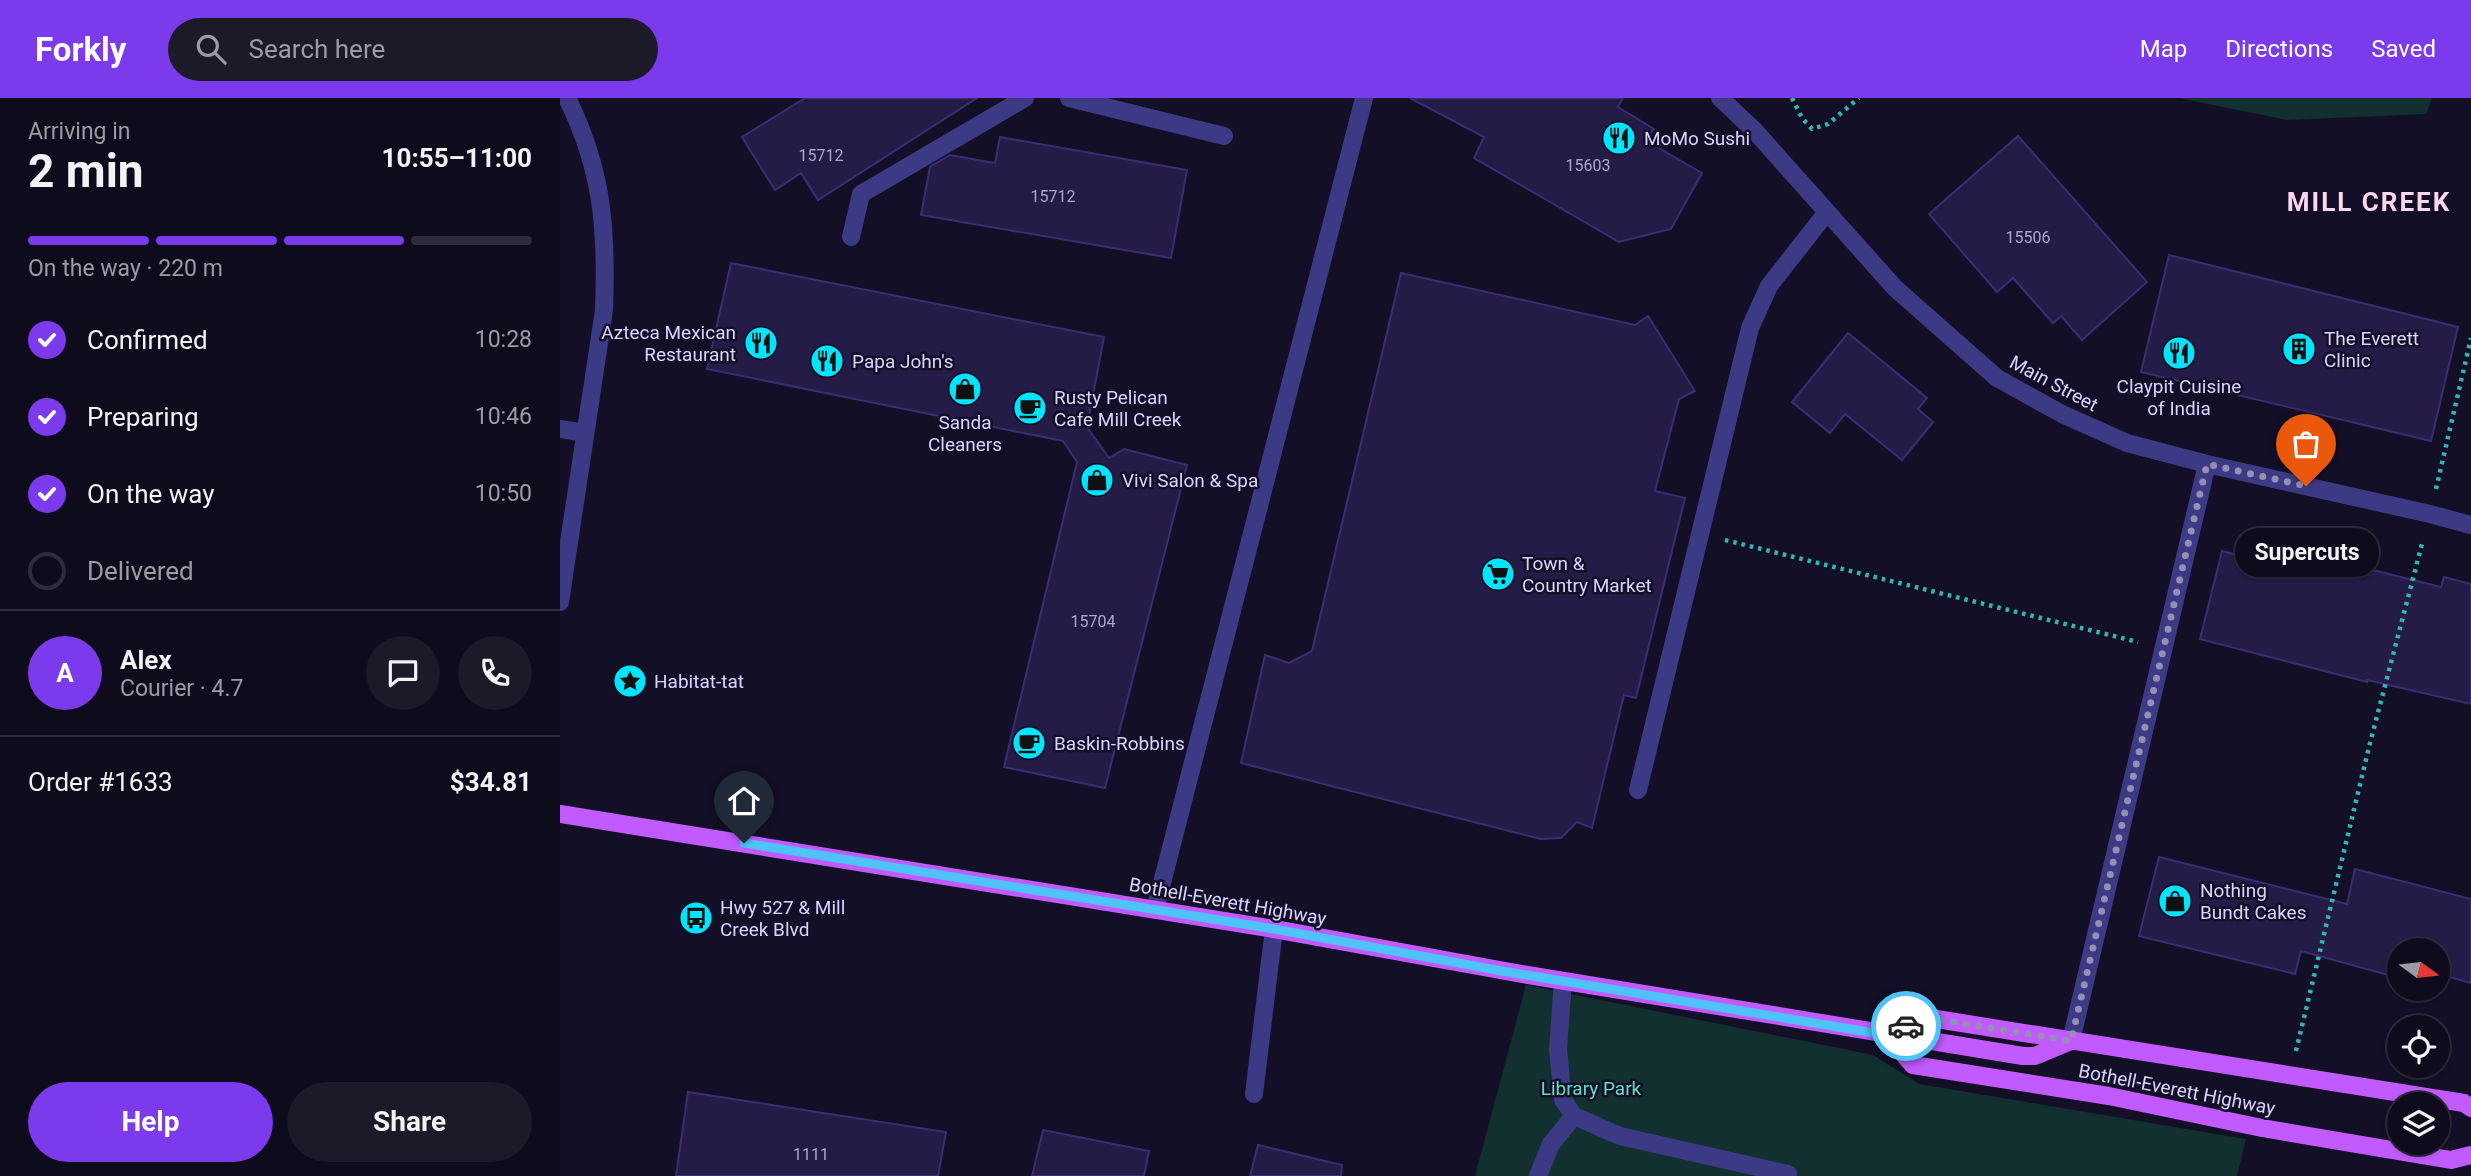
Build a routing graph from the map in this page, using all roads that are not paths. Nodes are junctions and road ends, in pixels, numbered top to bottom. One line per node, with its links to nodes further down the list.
1 (567, 98): 10 (street)
2 (1026, 98): 8 (street)
3 (1069, 98): 6 (street)
4 (1364, 98): 16 (street)
5 (1720, 98): 7 (street, Main Street)
6 (1224, 136)
7 (1827, 212): 11 (street, Main Street); 14 (street)
8 (851, 236)
9 (560, 429): 10 (street)
10 (586, 433): 13 (street)
11 (2207, 464): 12 (street, Main Street); 20 (street)
12 (2471, 525)
13 (560, 602)
14 (1638, 790)
15 (560, 814): 16 (main road, Bothell-Everett Highway)
16 (1155, 910): 17 (main road, Bothell-Everett Highway)
17 (1274, 929): 18 (main road, Bothell-Everett Highway); 21 (street)
18 (1563, 981): 19 (main road, Bothell-Everett Highway); 23 (street)
19 (1887, 1035): 20 (main road, Bothell-Everett Highway); 24 (main road, Bothell-Everett Highway)
20 (2071, 1041): 22 (main road, Bothell-Everett Highway)
21 (1254, 1094)
22 (2471, 1108)
23 (1574, 1116): 25 (street); 26 (street)
24 (2471, 1155)
25 (1788, 1174)
26 (1538, 1176)

